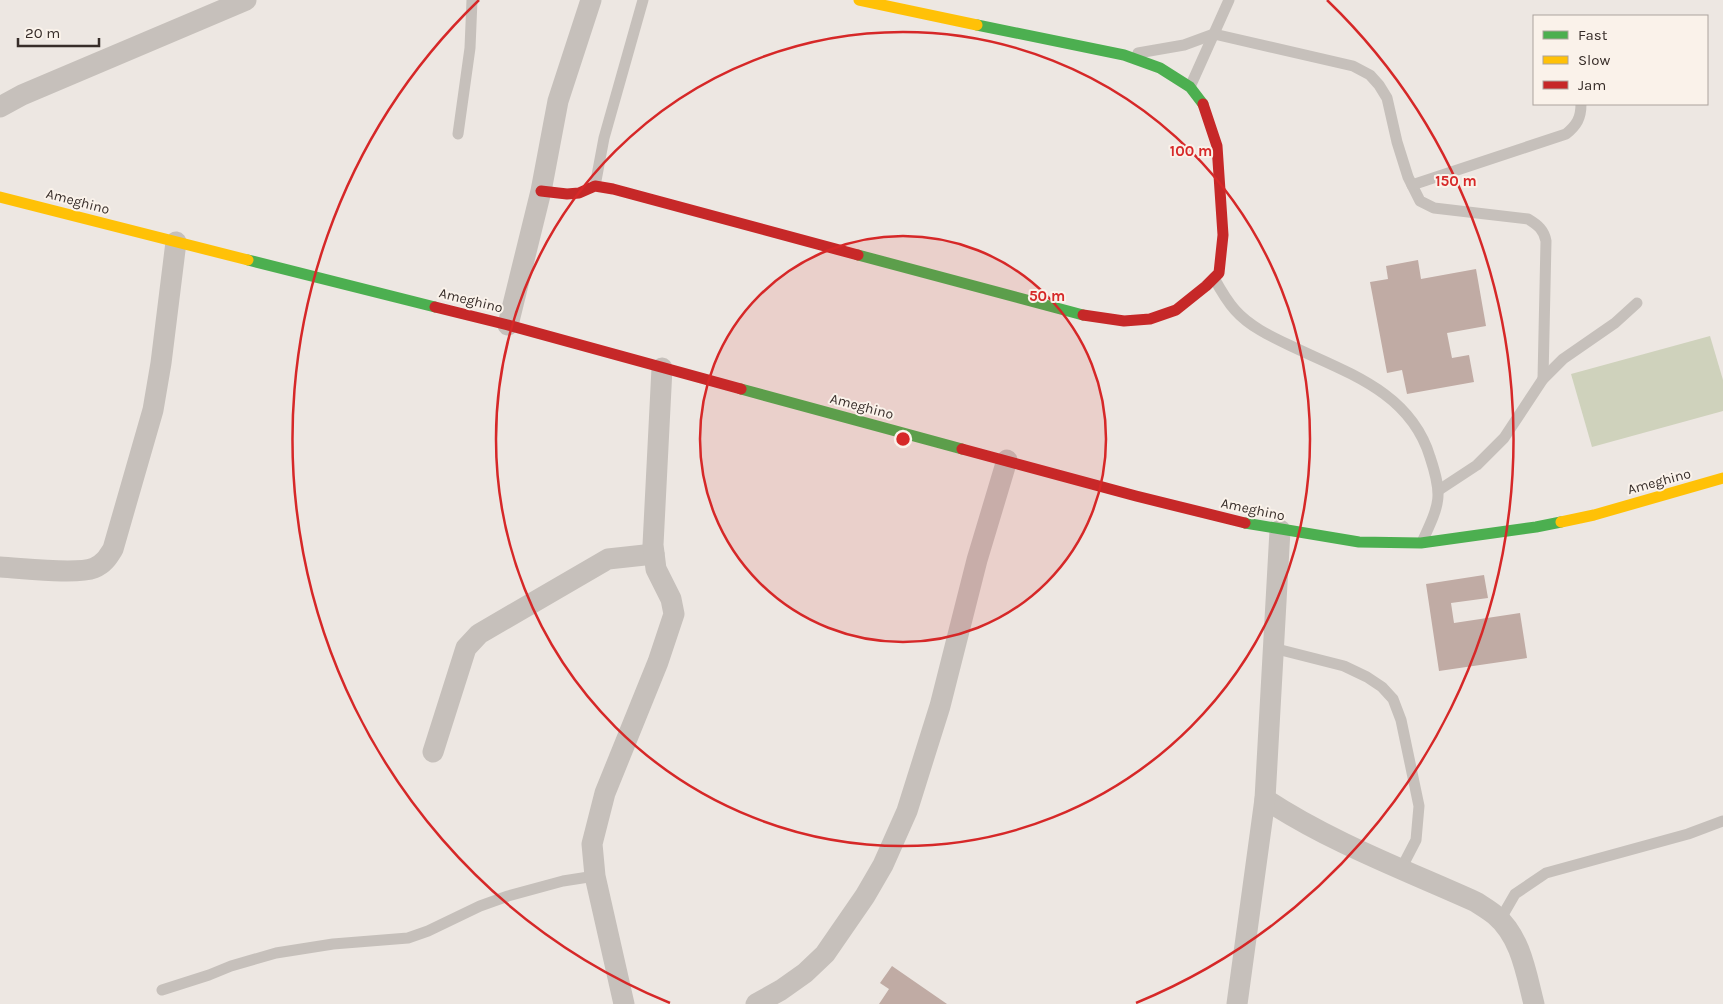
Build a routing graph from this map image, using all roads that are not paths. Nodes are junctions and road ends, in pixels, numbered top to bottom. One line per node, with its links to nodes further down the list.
1 (246, 0): 12 (street)
2 (472, 0): 13 (lane)
3 (591, 0): 16 (street)
4 (643, 0): 15 (lane)
5 (860, 0): 7 (street)
6 (1229, 0): 8 (lane)
7 (920, 7): 9 (street)
8 (1214, 34): 9 (lane); 10 (lane); 14 (lane)
9 (1124, 55): 10 (street)
10 (1190, 87): 19 (street)
11 (1581, 105): 14 (lane)
12 (0, 107)
13 (458, 134)
14 (1412, 185): 23 (lane)
15 (595, 186): 16 (street); 19 (street)
16 (541, 190): 21 (street)
17 (0, 196): 18 (street, Ameghino)
18 (176, 242): 21 (street, Ameghino); 30 (street)
19 (1214, 278): 26 (lane)
20 (1637, 303): 23 (lane)
21 (508, 325): 22 (street, Ameghino)
22 (662, 368): 24 (street, Ameghino); 29 (street)
23 (1543, 379): 26 (lane)
24 (1007, 460): 27 (street, Ameghino); 40 (street)
25 (1723, 478): 28 (street, Ameghino)
26 (1439, 490): 28 (lane)
27 (1280, 530): 28 (street, Ameghino); 31 (street)
28 (1421, 544)
29 (654, 554): 32 (street); 36 (street)
30 (0, 567)
31 (1273, 648): 33 (street); 35 (lane)
32 (433, 752)
33 (1265, 799): 35 (street); 41 (street)
34 (1723, 821): 37 (lane)
35 (1401, 869): 37 (street)
36 (595, 876): 38 (lane); 39 (street)
37 (1500, 920): 42 (street)
38 (162, 990)
39 (624, 1004)
40 (756, 1004)
41 (1236, 1004)
42 (1534, 1004)

